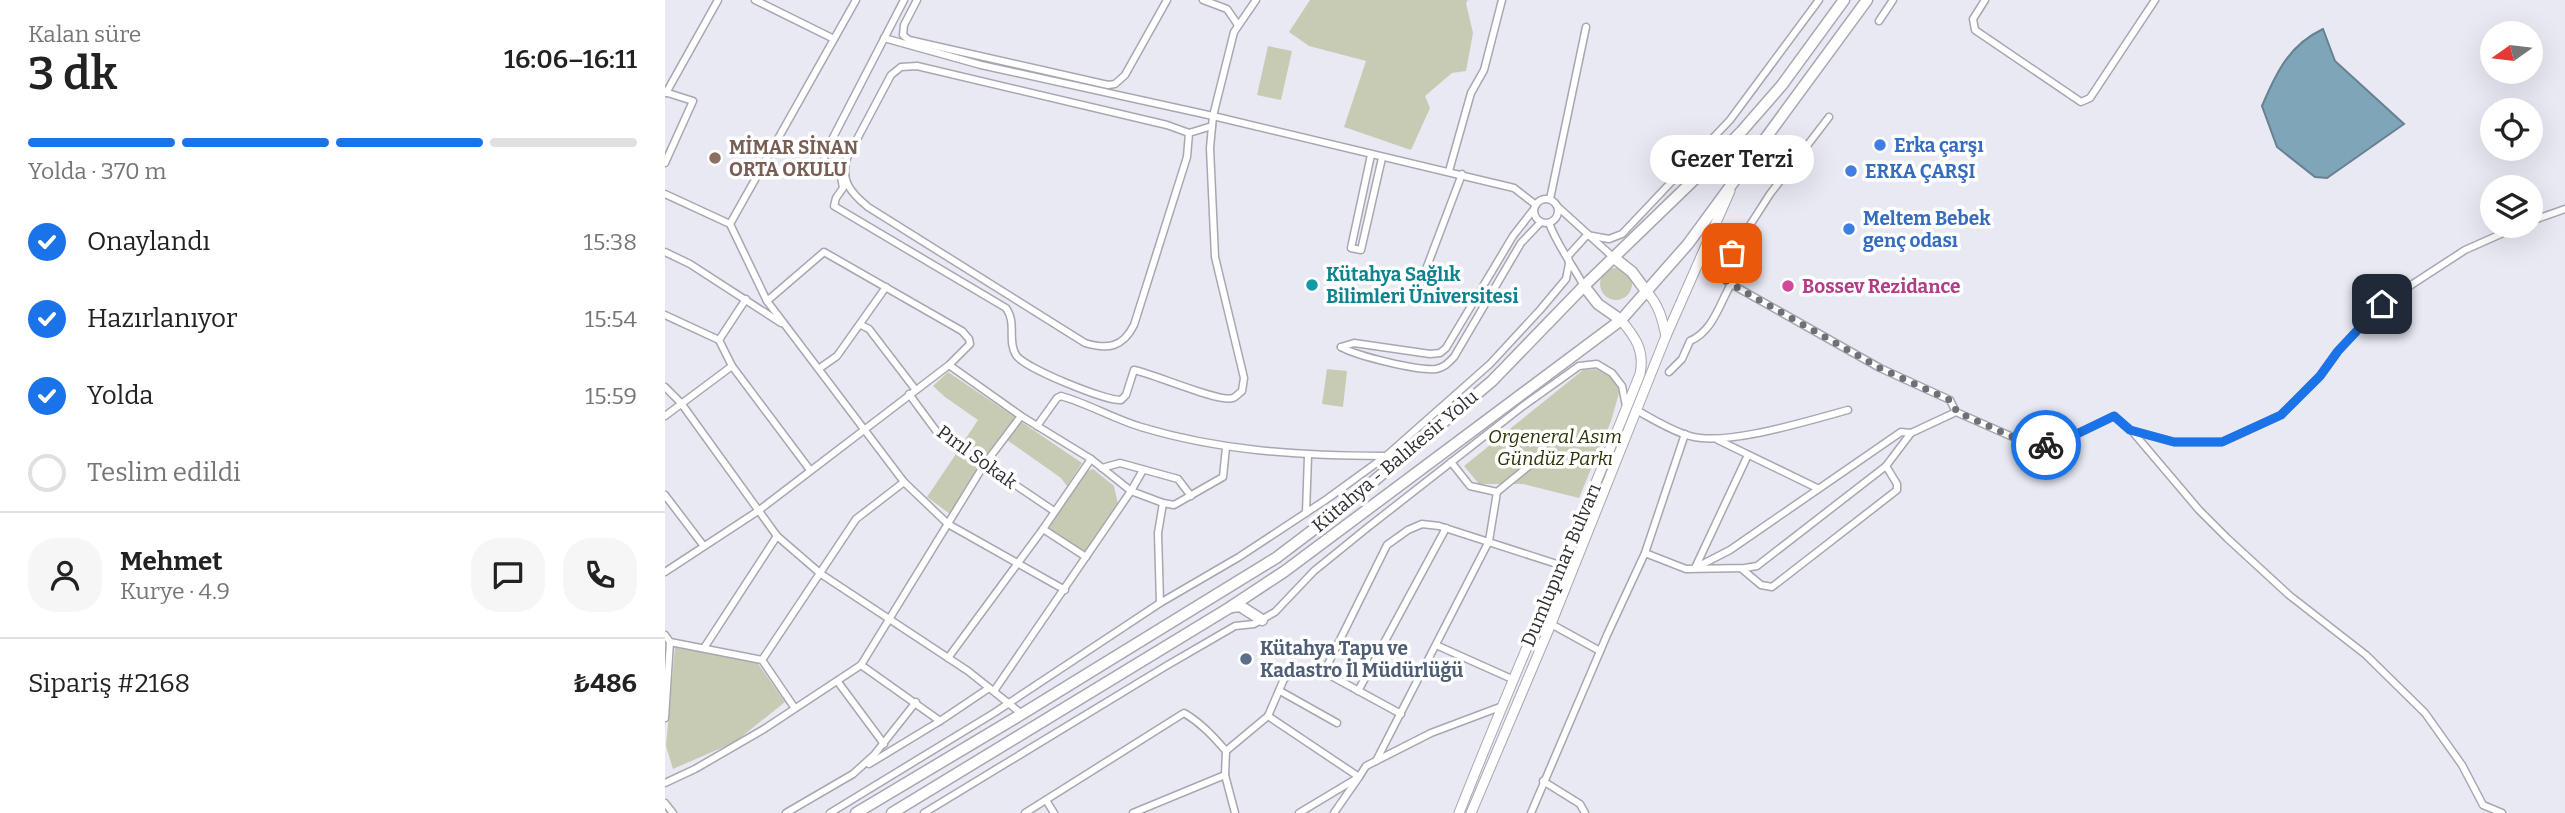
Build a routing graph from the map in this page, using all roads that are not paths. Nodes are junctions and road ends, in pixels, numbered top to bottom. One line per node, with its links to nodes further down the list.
1 (718, 0): 21 (street)
2 (755, 0): 20 (street)
3 (856, 0): 20 (street)
4 (904, 0): 19 (street)
5 (917, 0): 6 (street)
6 (1167, 0)
7 (1203, 0): 17 (street)
8 (1255, 0): 17 (street)
9 (1502, 0): 29 (street)
10 (1819, 0): 40 (street)
11 (1844, 0): 44 (highway, Kütahya - Balıkesir Yolu)
12 (1867, 0): 31 (highway, Kütahya - Balıkesir Yolu)
13 (1893, 0): 16 (street)
14 (1985, 0): 15 (street)
15 (2152, 1)
16 (1879, 21)
17 (1238, 25): 22 (street)
18 (1586, 27): 33 (street)
19 (884, 38): 22 (street); 24 (street)
20 (834, 39): 39 (street)
21 (666, 92): 28 (street)
22 (1213, 116): 24 (street); 26 (street)
23 (1829, 117): 47 (street)
24 (1212, 126): 25 (street)
25 (1189, 133): 25 (street)
26 (1371, 155): 27 (street); 27 (street)
27 (1382, 158): 29 (street)
28 (665, 163)
29 (1449, 171): 30 (street)
30 (1462, 174): 34 (street); 48 (street)
31 (1733, 184): 50 (highway, Kütahya - Balıkesir Yolu); 57 (main road, Dumlupınar Bulvarı)
32 (665, 194): 39 (street)
33 (1550, 199): 34 (street); 35 (street)
34 (1535, 207): 38 (street); 38 (street)
35 (1558, 207): 38 (street); 40 (street)
36 (2565, 209): 37 (street)
37 (2543, 217)
38 (1545, 222): 43 (street)
39 (730, 224): 52 (street)
40 (1587, 235): 43 (street); 44 (street)
41 (2492, 238): 73 (street)
42 (665, 252): 51 (street)
43 (1567, 256): 45 (street); 46 (street)
44 (1613, 257): 46 (highway, Kütahya - Balıkesir Yolu); 50 (highway)
45 (1566, 279): 46 (street); 80 (street)
46 (1581, 281): 54 (highway); 140 (highway, Kütahya - Balıkesir Yolu)
47 (1731, 284): 62 (street); 68 (street)
48 (1420, 285)
49 (886, 287): 52 (street); 55 (street); 59 (street)
50 (1646, 291): 54 (highway, Kütahya - Balıkesir Yolu); 57 (main road)
51 (746, 299): 56 (street); 58 (street)
52 (767, 301): 56 (street)
53 (665, 315): 58 (street)
54 (1621, 320): 66 (main road, Dumlupınar Bulvarı); 115 (highway, Kütahya - Balıkesir Yolu)
55 (861, 325): 61 (street); 64 (street, Pırıl Sokak)
56 (786, 326): 61 (street)
57 (1666, 336): 66 (main road, Dumlupınar Bulvarı)
58 (719, 340): 60 (street)
59 (949, 365): 64 (street); 70 (street)
60 (731, 366): 65 (street); 87 (street)
61 (820, 368): 72 (street)
62 (1669, 372)
63 (665, 387): 65 (street)
64 (912, 391): 72 (street); 84 (street, Pırıl Sokak)
65 (681, 403): 69 (street); 96 (street)
66 (1631, 409): 75 (street); 83 (street); 108 (main road, Dumlupınar Bulvarı); 118 (main road, Dumlupınar Bulvarı)
67 (1847, 410): 76 (street)
68 (1957, 412): 73 (street); 74 (street)
69 (665, 416)
70 (1021, 416): 71 (street); 84 (street)
71 (1037, 426): 77 (street); 82 (street)
72 (865, 428): 87 (street); 89 (street)
73 (2130, 430): 171 (street)
74 (1911, 433): 85 (street); 90 (street)
75 (1685, 434): 76 (street); 105 (street)
76 (1716, 439): 78 (street)
77 (1226, 447): 79 (street); 94 (street)
78 (1748, 455): 90 (street); 109 (street)
79 (1308, 456): 80 (street); 98 (street)
80 (1386, 456): 98 (street)
81 (1541, 456): 92 (street)
82 (1091, 459): 86 (street); 97 (street)
83 (1451, 461): 92 (street); 117 (street)
84 (984, 465): 97 (street, Pırıl Sokak); 99 (street)
85 (1886, 466): 110 (street); 110 (street)
86 (1102, 468): 88 (street); 91 (street)
87 (810, 470): 96 (street)
88 (1143, 470): 91 (street); 94 (street)
89 (904, 482): 99 (street); 112 (street)
90 (1818, 488): 109 (street)
91 (1131, 491): 95 (street); 106 (street)
92 (1497, 492): 103 (street)
93 (665, 495): 104 (street)
94 (1191, 496): 95 (street)
95 (1163, 503): 114 (street)
96 (758, 511): 102 (street); 104 (street)
97 (1054, 511): 101 (street)
98 (1306, 513): 114 (street)
99 (948, 524): 107 (street); 116 (street)
100 (1446, 528): 103 (street); 127 (street); 132 (street)
101 (1043, 529): 106 (street); 107 (street)
102 (777, 536): 112 (street); 122 (street)
103 (1489, 541): 108 (street); 121 (street)
104 (703, 545): 111 (street)
105 (1645, 553): 109 (street); 123 (street)
106 (1086, 557): 113 (street)
107 (1019, 564): 113 (street); 124 (street)
108 (1563, 566): 128 (main road, Dumlupınar Bulvarı)
109 (1695, 568): 110 (street)
110 (1740, 568)
111 (665, 572)
112 (821, 574): 116 (street); 125 (street)
113 (1065, 590): 130 (street)
114 (1160, 603): 135 (street)
115 (1229, 608): 117 (highway); 159 (highway, Kütahya - Balıkesir Yolu)
116 (888, 620): 124 (street); 126 (street)
117 (1262, 620): 160 (street)
118 (1551, 624): 123 (street); 168 (main road, Dumlupınar Bulvarı)
119 (665, 635): 120 (street)
120 (670, 642): 122 (street); 142 (street)
121 (1436, 645): 128 (street); 139 (street)
122 (704, 648): 125 (street)
123 (1600, 651): 151 (street)
124 (948, 658): 130 (street)
125 (762, 660): 136 (street)
126 (861, 665): 129 (street); 134 (street)
127 (1324, 672): 131 (street); 132 (street)
128 (1512, 679): 137 (main road, Dumlupınar Bulvarı)
129 (838, 682): 136 (street); 145 (street)
130 (991, 689): 133 (street); 143 (street)
131 (1280, 691): 141 (street); 144 (street)
132 (1359, 691): 139 (street)
133 (1002, 698): 135 (street); 138 (street)
134 (916, 702): 143 (street); 145 (street)
135 (1009, 703): 138 (street); 140 (street)
136 (794, 707): 152 (street)
137 (1500, 707): 147 (street); 167 (main road, Dumlupınar Bulvarı)
138 (994, 713): 157 (street)
139 (1401, 713): 147 (street)
140 (1022, 714): 158 (highway, Kütahya - Balıkesir Yolu)
141 (1268, 716): 146 (street); 150 (street)
142 (665, 718)
143 (940, 721): 148 (street)
144 (1337, 723)
145 (884, 744): 148 (street)
146 (1226, 751): 149 (street); 153 (street)
147 (1376, 761): 150 (street)
148 (853, 774): 156 (street)
149 (1225, 775): 163 (street); 164 (street)
150 (1359, 777): 165 (street); 166 (street)
151 (1543, 781): 169 (street); 170 (street)
152 (665, 783)
153 (1046, 800): 161 (street); 162 (street)
154 (665, 803): 155 (street)
155 (673, 813)
156 (786, 813)
157 (830, 813)
158 (856, 813)
159 (892, 813)
160 (923, 813)
161 (1025, 813)
162 (1054, 813)
163 (1133, 813)
164 (1235, 813)
165 (1299, 813)
166 (1334, 813)
167 (1459, 813)
168 (1471, 813)
169 (1531, 813)
170 (1585, 813)
171 (2502, 813)

